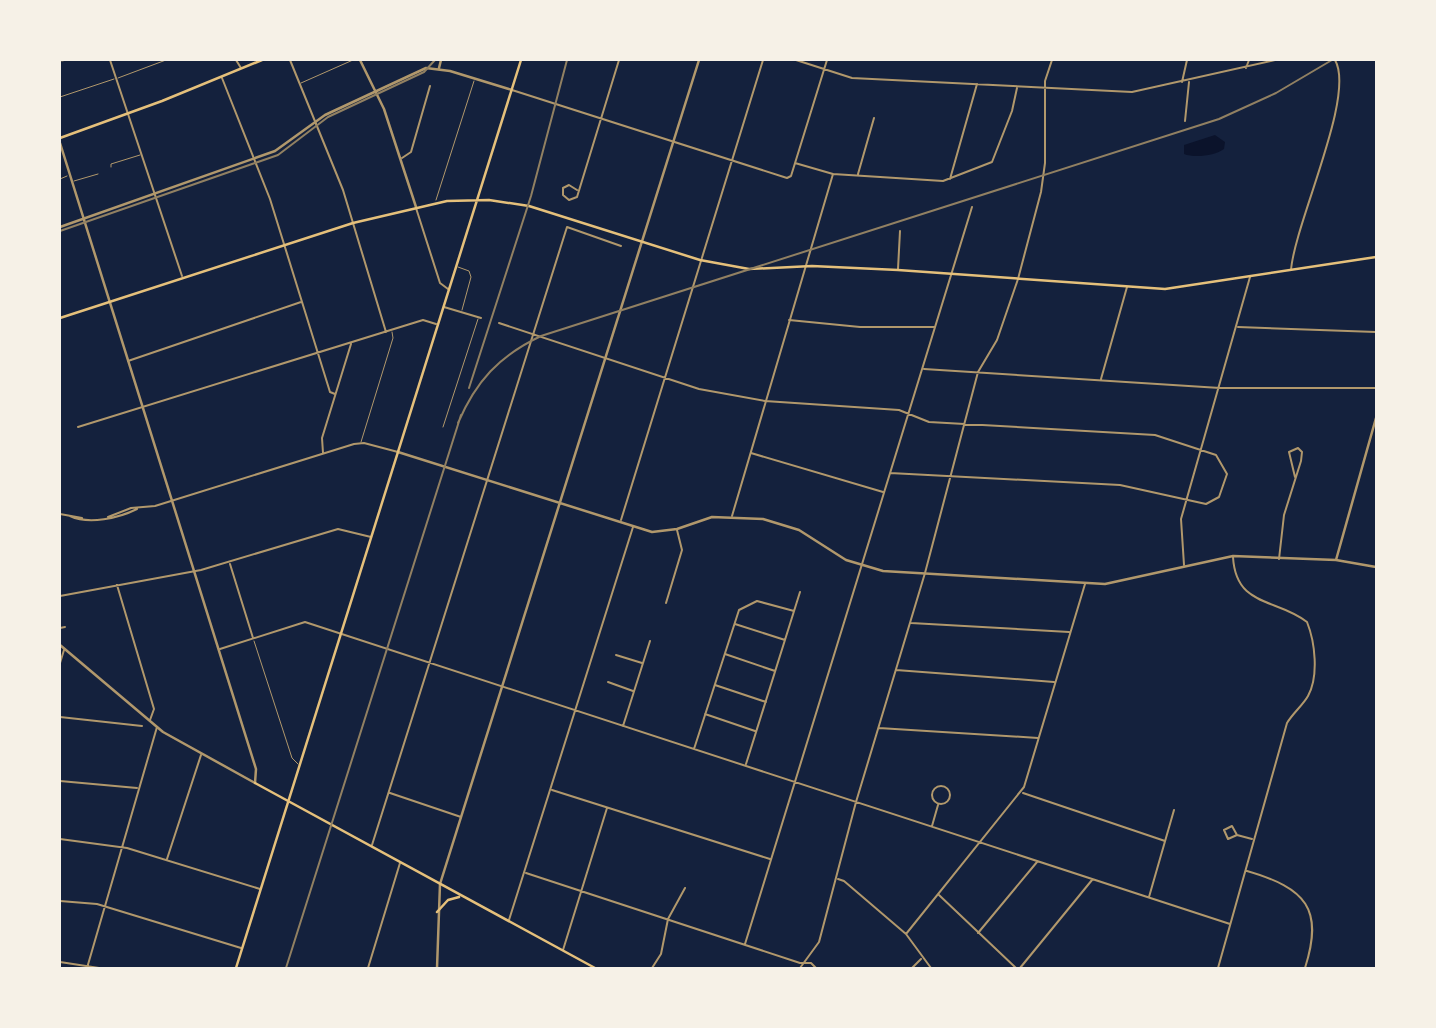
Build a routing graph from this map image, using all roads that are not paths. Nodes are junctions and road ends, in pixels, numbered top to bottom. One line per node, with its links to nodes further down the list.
1 (110, 60): 26 (street)
2 (166, 60): 26 (lane)
3 (236, 60): 22 (street)
4 (262, 60): 22 (main road)
5 (290, 60): 29 (street)
6 (353, 60): 29 (lane)
7 (360, 60): 35 (street)
8 (441, 60): 20 (street)
9 (521, 60): 34 (main road)
10 (619, 60): 38 (street)
11 (699, 60): 43 (street)
12 (762, 60): 48 (street)
13 (796, 60): 23 (street)
14 (827, 60): 23 (street)
15 (1052, 60): 33 (street)
16 (1187, 60): 28 (street)
17 (1249, 60): 21 (street)
18 (1275, 60): 21 (street)
19 (1335, 60): 76 (street)
20 (439, 68): 25 (street); 35 (street)
21 (1246, 68): 27 (street)
22 (241, 69): 24 (main road)
23 (825, 69): 30 (street); 49 (street)
24 (222, 78): 37 (main road); 46 (street)
25 (475, 78): 34 (street); 61 (lane)
26 (116, 79): 36 (lane); 37 (street)
27 (1189, 81): 28 (street); 41 (street)
28 (1182, 82): 33 (street)
29 (300, 84): 40 (street)
30 (976, 84): 32 (street); 56 (street)
31 (430, 86): 47 (street)
32 (1018, 86): 33 (street); 56 (street)
33 (1045, 88): 80 (street)
34 (512, 90): 38 (street); 60 (main road)
35 (376, 91): 40 (street); 47 (street)
36 (60, 97)
37 (126, 115): 42 (main road); 45 (street)
38 (600, 118): 43 (street); 58 (street)
39 (874, 118): 53 (street)
40 (315, 121): 46 (street); 65 (street)
41 (1185, 121)
42 (60, 138)
43 (673, 141): 48 (street); 68 (street)
44 (60, 143): 54 (street)
45 (140, 155): 50 (lane); 59 (street)
46 (254, 158): 59 (street); 69 (street)
47 (401, 159): 62 (street)
48 (731, 159): 49 (street); 72 (street)
49 (795, 163): 52 (street)
50 (111, 167)
51 (98, 174): 57 (lane)
52 (833, 174): 53 (street); 74 (street)
53 (857, 175): 56 (street)
54 (70, 176): 55 (lane); 57 (street)
55 (60, 179)
56 (949, 180)
57 (72, 182): 64 (street)
58 (577, 190): 58 (street)
59 (153, 194): 64 (street); 78 (street)
60 (477, 200): 61 (main road); 68 (main road); 73 (main road)
61 (436, 202): 62 (main road)
62 (416, 207): 65 (main road); 82 (street)
63 (972, 207): 77 (street)
64 (82, 219): 66 (street); 83 (street)
65 (353, 223): 69 (main road); 95 (street)
66 (60, 227)
67 (900, 231): 75 (street)
68 (642, 242): 72 (main road); 100 (street)
69 (285, 244): 78 (main road); 84 (street)
70 (621, 246): 97 (street)
71 (1377, 257): 76 (main road)
72 (700, 260): 74 (main road); 104 (street)
73 (456, 266): 82 (main road); 86 (lane)
74 (806, 267): 75 (main road); 89 (street)
75 (898, 270): 77 (main road)
76 (1291, 271): 79 (main road)
77 (951, 274): 80 (main road); 92 (street)
78 (182, 277): 83 (main road)
79 (1250, 277): 81 (main road); 93 (street)
80 (1018, 279): 81 (main road); 103 (street)
81 (1127, 287): 105 (street)
82 (449, 289): 85 (main road)
83 (109, 302): 88 (main road); 101 (street)
84 (302, 302): 99 (street); 101 (street)
85 (443, 306): 86 (street); 91 (main road)
86 (462, 312): 87 (street)
87 (480, 317): 115 (lane)
88 (60, 318)
89 (789, 320): 92 (street); 109 (street)
90 (499, 323): 97 (street)
91 (437, 324): 94 (street); 118 (main road)
92 (935, 327): 102 (street)
93 (1236, 327): 96 (street); 106 (street)
94 (392, 330): 95 (street); 116 (lane)
95 (386, 332): 98 (street)
96 (1377, 332)
97 (534, 334): 100 (street); 124 (street)
98 (351, 343): 99 (street); 108 (street)
99 (318, 353): 108 (street); 110 (street)
100 (606, 357): 104 (street); 128 (street)
101 (128, 361): 110 (street)
102 (923, 369): 103 (street); 111 (street)
103 (978, 372): 105 (street); 113 (street)
104 (666, 378): 109 (street); 131 (street)
105 (1101, 380): 106 (street)
106 (1220, 388): 107 (street); 117 (street)
107 (1377, 388)
108 (335, 394): 120 (street)
109 (765, 401): 111 (street); 119 (street)
110 (143, 408): 114 (street); 127 (street)
111 (909, 415): 113 (street); 121 (street)
112 (1377, 418): 137 (street)
113 (963, 425): 117 (street); 122 (street)
114 (78, 427)
115 (443, 427)
116 (361, 443): 118 (street); 120 (street)
117 (1202, 449): 126 (street); 126 (street)
118 (398, 452): 124 (street); 134 (main road)
119 (750, 453): 125 (street); 130 (street)
120 (323, 454): 127 (street)
121 (890, 473): 122 (street); 125 (street)
122 (949, 476): 126 (street); 143 (street)
123 (1295, 477): 123 (street); 136 (street)
124 (488, 480): 128 (street); 166 (street)
125 (884, 493): 139 (street)
126 (1186, 499): 140 (street)
127 (173, 501): 129 (street); 142 (street)
128 (560, 503): 131 (street); 172 (street)
129 (60, 514)
130 (731, 517): 133 (street); 139 (street)
131 (620, 523): 132 (street)
132 (633, 527): 133 (street); 175 (street)
133 (677, 529): 148 (street)
134 (372, 537): 138 (street); 155 (main road)
135 (1233, 555): 136 (street); 140 (street); 205 (street)
136 (1279, 559): 137 (street)
137 (1336, 560): 141 (street)
138 (230, 563): 142 (street); 156 (street)
139 (862, 565): 143 (street); 190 (street)
140 (1184, 566): 144 (street)
141 (1377, 567)
142 (195, 570): 145 (street); 160 (street)
143 (925, 573): 144 (street); 150 (street)
144 (1085, 582): 154 (street)
145 (117, 585): 147 (street); 178 (street)
146 (800, 592): 149 (street)
147 (60, 596)
148 (666, 603)
149 (794, 611): 151 (street); 157 (street)
150 (910, 623): 154 (street); 168 (street)
151 (734, 624): 157 (street); 162 (street)
152 (65, 627): 153 (street)
153 (60, 628)
154 (1070, 632): 170 (street)
155 (341, 634): 156 (street); 166 (street); 187 (main road)
156 (253, 638): 160 (street); 187 (lane)
157 (785, 640): 167 (street)
158 (650, 641): 165 (street)
159 (60, 645): 161 (street)
160 (219, 649): 191 (street)
161 (65, 650): 164 (street); 178 (street)
162 (724, 654): 167 (street); 171 (street)
163 (616, 655): 165 (street)
164 (60, 663)
165 (643, 663): 173 (street)
166 (429, 664): 172 (street); 195 (street)
167 (775, 670): 174 (street)
168 (895, 670): 170 (street); 182 (street)
169 (608, 682): 173 (street)
170 (1055, 682): 184 (street)
171 (714, 685): 174 (street); 176 (street)
172 (502, 686): 175 (street); 201 (street)
173 (634, 691): 180 (street)
174 (766, 702): 183 (street)
175 (575, 710): 180 (street); 193 (street)
176 (705, 714): 183 (street); 185 (street)
177 (60, 717): 179 (street)
178 (149, 720): 181 (street)
179 (142, 726)
180 (623, 726): 185 (street)
181 (157, 727): 186 (street); 192 (street)
182 (877, 728): 184 (street); 197 (street)
183 (756, 731): 188 (street)
184 (1039, 738): 194 (street)
185 (694, 749): 188 (street)
186 (201, 754): 191 (street); 211 (street)
187 (300, 766): 196 (main road)
188 (745, 766): 190 (street)
189 (60, 781): 192 (street)
190 (794, 782): 197 (street); 210 (street)
191 (255, 783): 196 (main road)
192 (138, 788): 209 (street)
193 (551, 790): 199 (street); 215 (street)
194 (1022, 792): 206 (street); 207 (street)
195 (389, 793): 201 (street); 208 (street)
196 (290, 802): 208 (main road); 220 (main road)
197 (856, 802): 202 (street); 216 (street)
198 (938, 804): 198 (street); 202 (street)
199 (607, 807): 210 (street); 221 (street)
200 (1174, 810): 206 (street)
201 (461, 817): 218 (street)
202 (931, 827): 207 (street)
203 (1237, 835): 205 (street)
204 (60, 839): 209 (street)
205 (1254, 839): 214 (street)
206 (1165, 841): 224 (street)
207 (981, 842): 213 (street); 222 (street)
208 (371, 846): 212 (main road)
209 (122, 847): 211 (street); 226 (street)
210 (771, 859): 233 (street)
211 (167, 860): 220 (street)
212 (400, 862): 218 (main road); 242 (street)
213 (1037, 862): 217 (street); 231 (street)
214 (1246, 871): 230 (street); 252 (street)
215 (524, 873): 221 (street); 229 (street)
216 (837, 879): 232 (street); 238 (street)
217 (1093, 880): 224 (street); 250 (street)
218 (440, 884): 223 (main road); 227 (street)
219 (685, 888): 228 (street)
220 (261, 890): 234 (main road)
221 (581, 891): 228 (street); 235 (street)
222 (938, 895): 231 (street); 232 (street)
223 (462, 896): 227 (main road); 229 (main road)
224 (1149, 897): 230 (street)
225 (60, 901): 226 (street)
226 (106, 907): 234 (street); 239 (street)
227 (437, 912): 243 (street)
228 (668, 919): 233 (street); 245 (street)
229 (509, 922): 235 (main road)
230 (1230, 925): 251 (street)
231 (977, 933): 250 (street)
232 (906, 934): 236 (street)
233 (745, 944): 238 (street)
234 (242, 948): 241 (main road)
235 (563, 951): 244 (main road)
236 (921, 959): 248 (street); 249 (street)
237 (60, 962): 239 (street)
238 (805, 963): 246 (street); 247 (street)
239 (87, 967): 240 (street)
240 (99, 968)
241 (236, 968)
242 (368, 968)
243 (437, 968)
244 (595, 968)
245 (652, 968)
246 (800, 968)
247 (816, 968)
248 (912, 968)
249 (931, 968)
250 (1018, 968)
251 (1218, 968)
252 (1305, 968)

